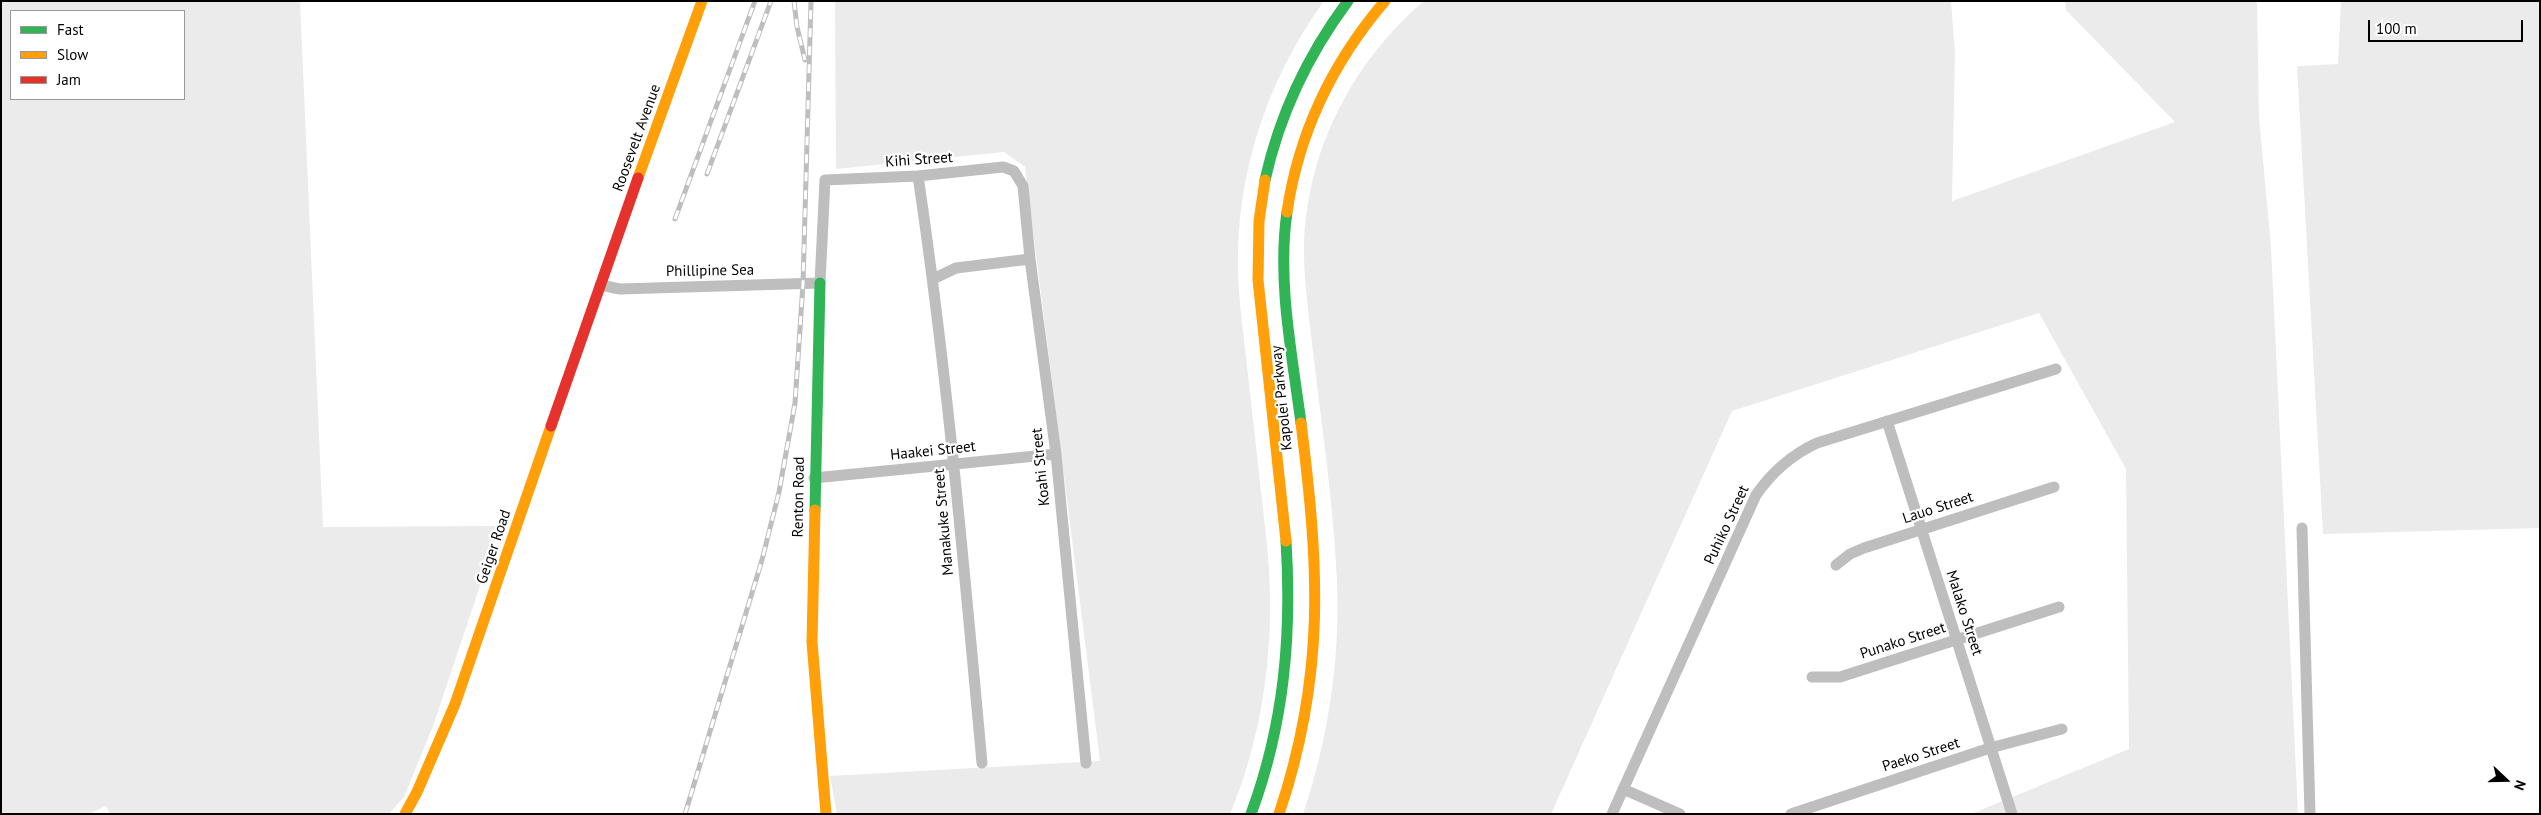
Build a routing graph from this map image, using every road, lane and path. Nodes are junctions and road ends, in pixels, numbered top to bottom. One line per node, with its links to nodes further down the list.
1 (702, 1): 10 (main road, Roosevelt Avenue)
2 (1348, 1): 30 (main road, Kapolei Parkway)
3 (1385, 1): 31 (main road, Kapolei Parkway)
4 (1014, 171): 5 (street, Kihi Street); 7 (street, Koahi Street)
5 (918, 176): 6 (street, Kihi Street); 8 (street, Manakuke Street)
6 (825, 180): 9 (street, Renton Road)
7 (1030, 259): 8 (street); 13 (street, Koahi Street)
8 (933, 279): 14 (street, Manakuke Street)
9 (820, 283): 10 (street, Phillipine Sea); 15 (main road, Renton Road)
10 (600, 285): 28 (main road, Geiger Road)
11 (2056, 369): 12 (street, Puhiko Street)
12 (1887, 421): 18 (street, Malako Street); 27 (street, Puhiko Street)
13 (1056, 454): 14 (street, Haakei Street); 26 (street, Koahi Street)
14 (954, 464): 15 (street, Haakei Street); 25 (street, Manakuke Street)
15 (814, 478): 29 (main road, Renton Road)
16 (2054, 487): 18 (street, Lauo Street)
17 (2302, 528): 36 (street)
18 (1921, 529): 19 (street, Lauo Street); 21 (street, Malako Street)
19 (1836, 565)
20 (2059, 608): 21 (street, Punako Street)
21 (1956, 640): 22 (street, Punako Street); 24 (street, Malako Street)
22 (1812, 676)
23 (2062, 729): 24 (street, Paeko Street)
24 (1990, 748): 34 (street, Paeko Street); 35 (street, Malako Street)
25 (982, 763)
26 (1086, 763)
27 (1623, 789): 32 (street, Puhiko Street); 33 (street)
28 (405, 814)
29 (826, 814)
30 (1251, 814)
31 (1279, 814)
32 (1612, 814)
33 (1680, 814)
34 (1791, 814)
35 (2012, 814)
36 (2310, 814)

